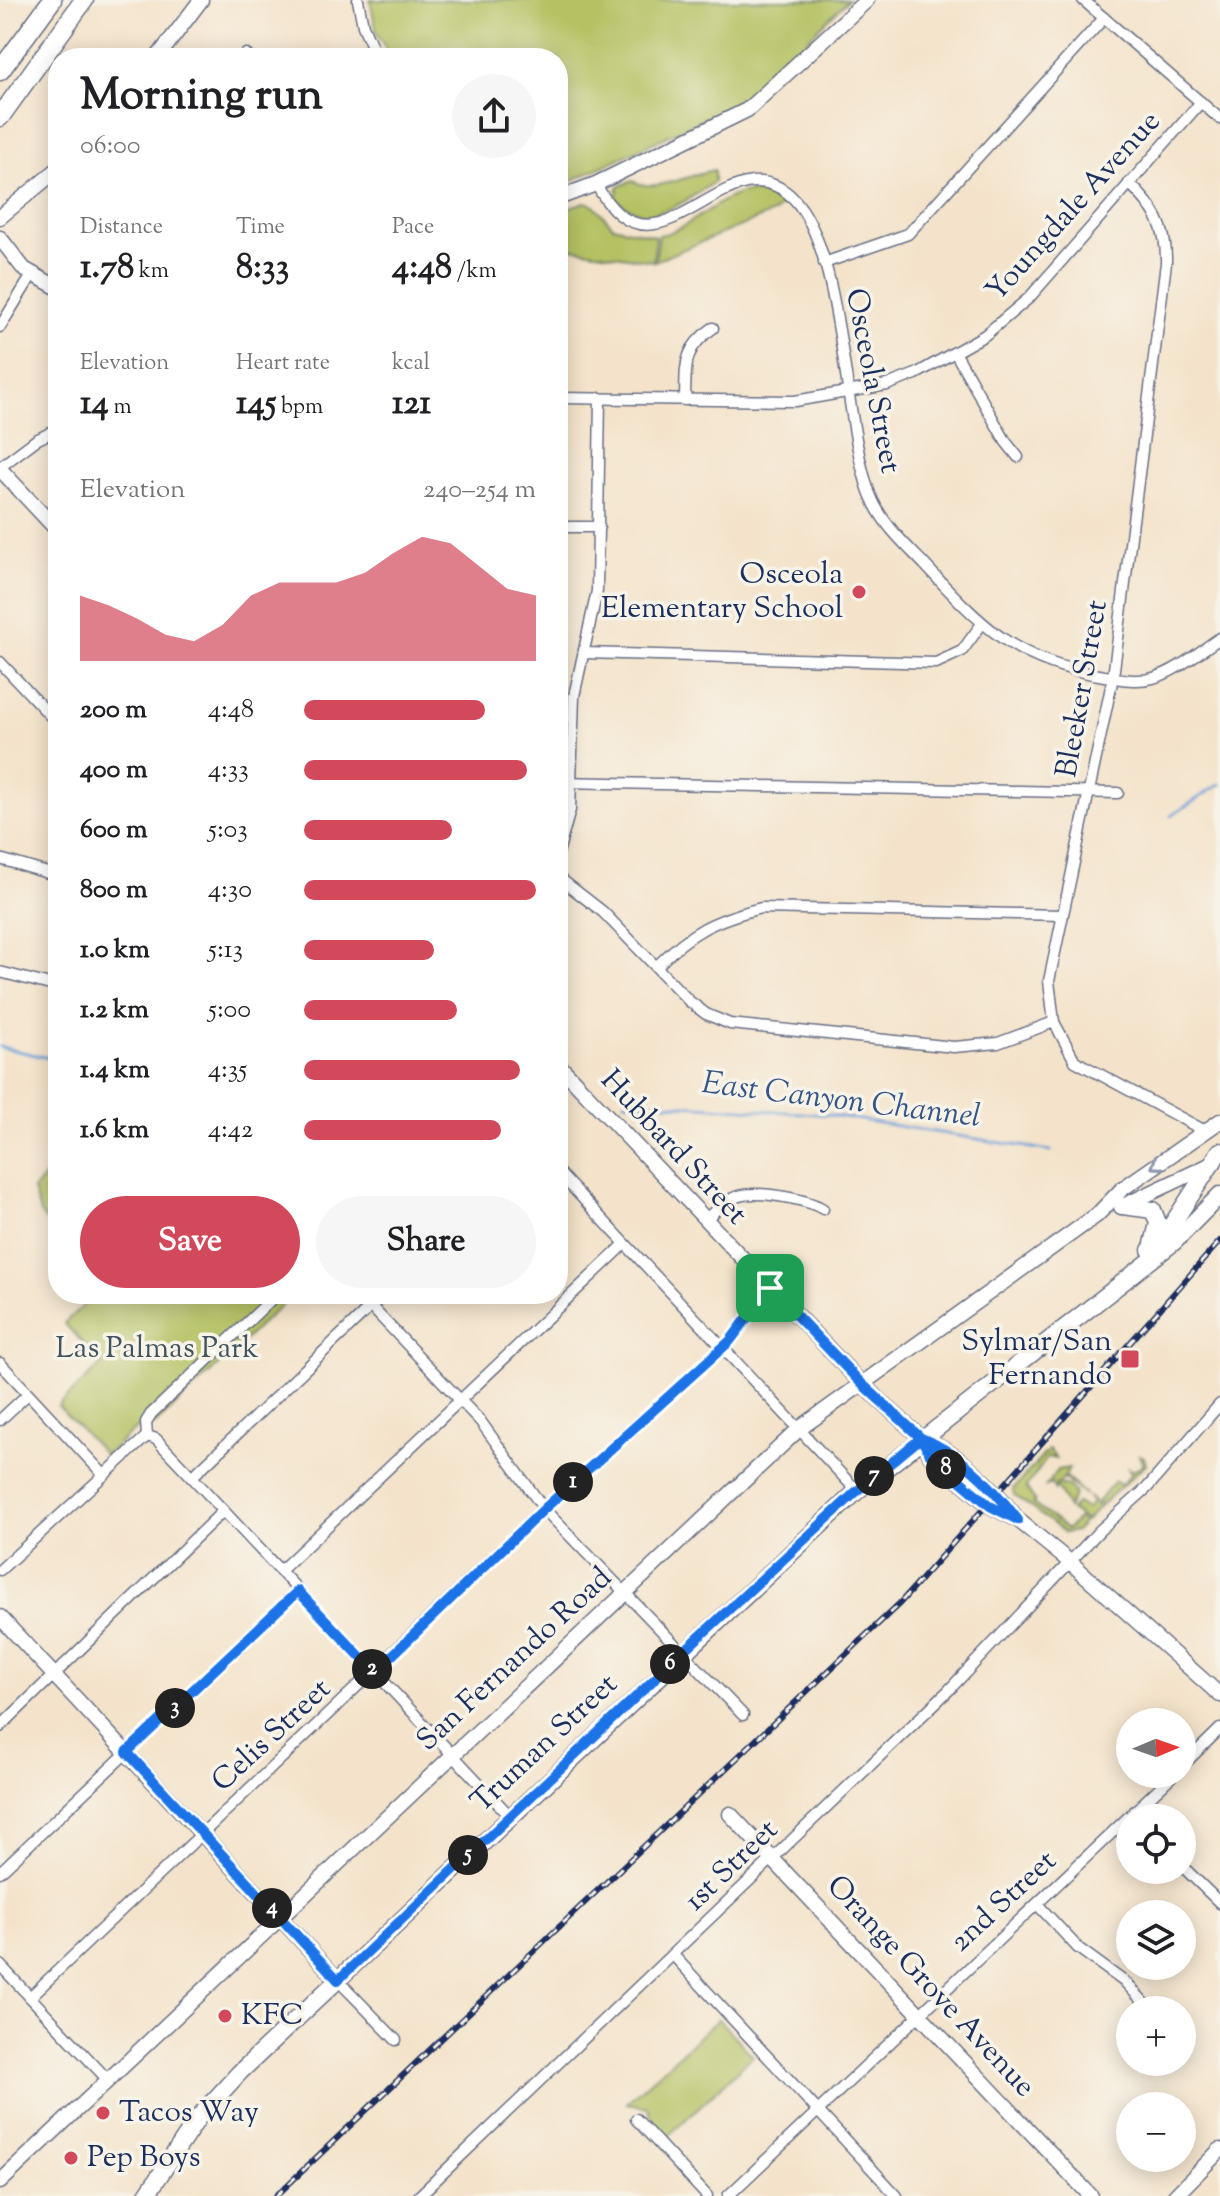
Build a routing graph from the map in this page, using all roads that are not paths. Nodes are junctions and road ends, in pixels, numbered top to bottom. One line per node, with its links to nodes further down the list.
1 (52, 0): 8 (highway)
2 (71, 0): 16 (highway)
3 (84, 0): 10 (highway)
4 (201, 0): 11 (main road)
5 (358, 0): 12 (street)
6 (867, 0): 22 (main road)
7 (1083, 0): 9 (street)
8 (41, 17): 14 (highway); 15 (highway)
9 (1104, 18): 17 (street); 26 (street)
10 (50, 48)
11 (165, 48)
12 (372, 48)
13 (48, 50): 18 (highway)
14 (0, 71)
15 (0, 86)
16 (0, 98)
17 (1201, 102): 19 (street); 21 (street, Youngdale Avenue)
18 (0, 117)
19 (1220, 119)
20 (48, 177): 24 (main road)
21 (1129, 183): 31 (street, Youngdale Avenue); 46 (street, Bleeker Street)
22 (596, 184): 23 (main road); 26 (street, Osceola Street)
23 (568, 194)
24 (0, 217)
25 (0, 238): 27 (main road)
26 (824, 263): 32 (street, Osceola Street)
27 (32, 275): 28 (main road); 29 (street)
28 (48, 283)
29 (0, 327)
30 (713, 328): 35 (street)
31 (956, 354): 32 (street, Youngdale Avenue); 37 (street)
32 (849, 391): 35 (street, Youngdale Avenue); 42 (street, Osceola Street)
33 (568, 398): 34 (street, Youngdale Avenue)
34 (600, 398): 35 (street, Youngdale Avenue); 41 (street)
35 (685, 400)
36 (48, 436): 38 (street)
37 (1018, 457)
38 (0, 468): 39 (main road)
39 (48, 520)
40 (568, 527): 41 (street)
41 (599, 527): 44 (street)
42 (981, 625): 44 (street); 46 (street, Osceola Street)
43 (1220, 638): 46 (street, Osceola Street)
44 (585, 653): 49 (street)
45 (0, 662): 47 (street)
46 (1113, 677): 50 (street, Bleeker Street)
47 (48, 713)
48 (568, 783): 49 (street)
49 (571, 783): 50 (street); 52 (street)
50 (1090, 793): 51 (street); 56 (street, Bleeker Street)
51 (1118, 793)
52 (568, 822)
53 (0, 859): 54 (street)
54 (48, 873)
55 (568, 884): 57 (street)
56 (1062, 915): 57 (street); 60 (street, Bleeker Street)
57 (657, 966): 60 (street)
58 (0, 972): 59 (street)
59 (48, 984)
60 (1054, 1022): 63 (street, Bleeker Street)
61 (568, 1075): 70 (main road, Hubbard Street)
62 (1220, 1121): 63 (main road, San Fernando Road)
63 (1205, 1131): 69 (main road, San Fernando Road, one-way to 69)
64 (1217, 1158): 67 (main road, San Fernando Road); 72 (main road, Truman Street)
65 (568, 1183): 71 (street)
66 (1220, 1195): 73 (main road, Truman Street)
67 (1123, 1206): 69 (main road, San Fernando Road); 72 (main road)
68 (823, 1209): 70 (street)
69 (1097, 1215): 81 (main road, San Fernando Road)
70 (705, 1220): 74 (main road, Hubbard Street)
71 (625, 1244): 75 (street); 79 (street)
72 (1151, 1249): 73 (main road, Truman Street)
73 (1129, 1276): 88 (main road, Truman Street)
74 (770, 1288): 79 (street, Celis Street); 81 (main road, Hubbard Street)
75 (568, 1297)
76 (266, 1304): 87 (street)
77 (560, 1304): 83 (street)
78 (371, 1306): 83 (street); 90 (street)
79 (723, 1346): 86 (street); 92 (street, Celis Street)
80 (0, 1363): 82 (street)
81 (861, 1383): 86 (main road, San Fernando Road); 88 (main road, Hubbard Street)
82 (28, 1394): 85 (street); 89 (street)
83 (457, 1399): 92 (street); 96 (street)
84 (1220, 1404): 94 (street, 1st Street)
85 (0, 1420)
86 (799, 1429): 91 (street); 98 (main road, San Fernando Road)
87 (147, 1436): 89 (street); 90 (street)
88 (921, 1438): 91 (main road, Truman Street); 94 (main road, Hubbard Street)
89 (103, 1474): 95 (street)
90 (192, 1477): 93 (street)
91 (857, 1491): 100 (main road, Truman Street)
92 (544, 1509): 98 (street); 101 (street, Celis Street)
93 (223, 1511): 96 (street); 102 (street)
94 (1070, 1562): 103 (main road, Hubbard Street); 116 (street, 1st Street)
95 (0, 1570)
96 (280, 1571): 97 (street)
97 (298, 1591): 101 (street); 107 (street)
98 (626, 1591): 100 (street); 109 (main road, San Fernando Road)
99 (0, 1617): 102 (main road)
100 (683, 1652): 104 (street); 113 (main road, Truman Street)
101 (375, 1672): 109 (street); 115 (street, Celis Street)
102 (55, 1675): 105 (street); 107 (main road)
103 (1220, 1695)
104 (743, 1715)
105 (0, 1727)
106 (1220, 1729): 108 (street)
107 (127, 1752): 115 (main road); 117 (street)
108 (1196, 1752)
109 (453, 1754): 113 (street); 121 (main road, San Fernando Road)
110 (1160, 1788): 111 (street, 2nd Street)
111 (1145, 1804)
112 (730, 1814): 116 (main road, Orange Grove Avenue)
113 (509, 1815): 124 (main road, Truman Street)
114 (1116, 1832): 120 (street, 2nd Street)
115 (202, 1834): 121 (main road); 126 (street, Celis Street)
116 (774, 1859): 122 (street, 1st Street); 127 (main road, Orange Grove Avenue)
117 (0, 1872)
118 (1196, 1880): 119 (street)
119 (1220, 1903)
120 (1037, 1904): 125 (street); 127 (street, 2nd Street)
121 (280, 1917): 124 (main road); 129 (main road, San Fernando Road)
122 (673, 1955): 130 (street); 135 (street, 1st Street)
123 (0, 1965): 126 (street)
124 (338, 1980): 128 (street); 134 (main road, Truman Street)
125 (1138, 1996)
126 (30, 1997): 129 (street)
127 (920, 2015): 130 (street, 2nd Street); 139 (main road, Orange Grove Avenue)
128 (396, 2040)
129 (108, 2080): 133 (main road, San Fernando Road)
130 (818, 2111): 137 (street, 2nd Street); 138 (street)
131 (636, 2119): 136 (street)
132 (1220, 2150): 140 (main road)
133 (0, 2182)
134 (146, 2196)
135 (419, 2196)
136 (707, 2196)
137 (728, 2196)
138 (897, 2196)
139 (1091, 2196)
140 (1175, 2196)

